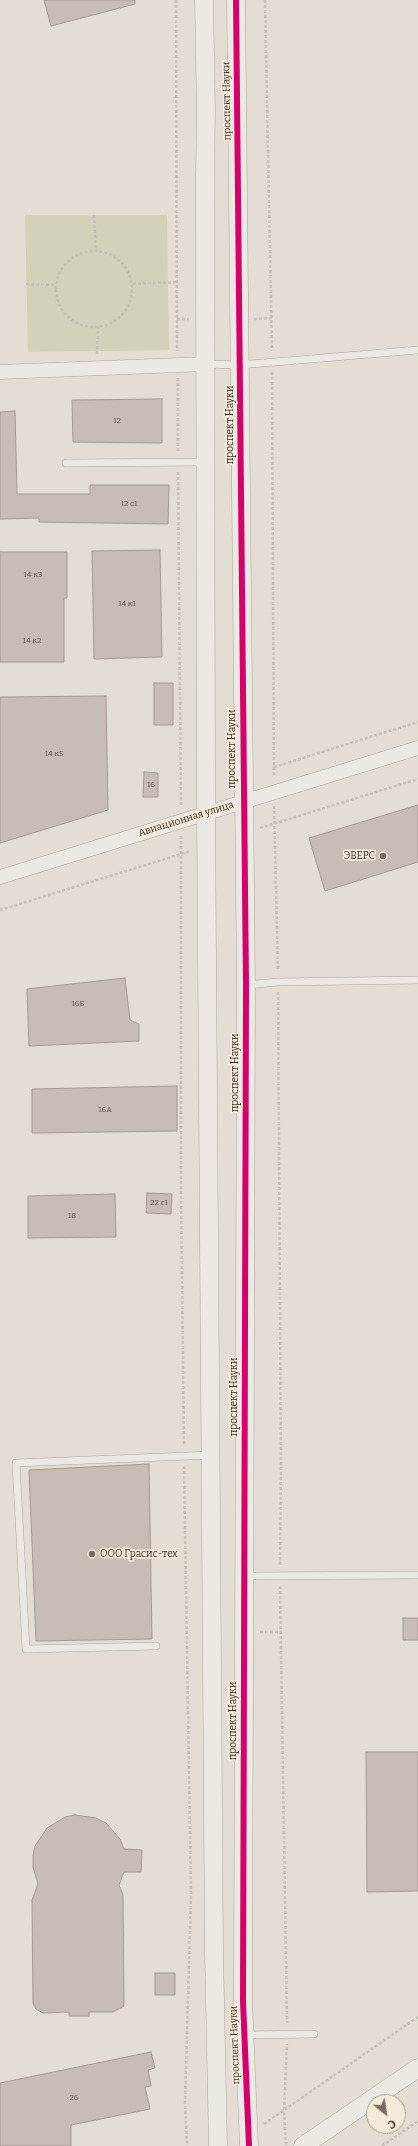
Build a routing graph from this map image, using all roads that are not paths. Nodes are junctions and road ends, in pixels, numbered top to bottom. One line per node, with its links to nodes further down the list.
1 (204, 0): 4 (street, проспект Науки)
2 (236, 0): 5 (street, проспект Науки)
3 (418, 350): 5 (lane)
4 (206, 364): 5 (lane); 6 (street); 7 (street, проспект Науки)
5 (239, 365): 10 (street, проспект Науки)
6 (0, 372)
7 (205, 462): 8 (lane); 11 (street, проспект Науки)
8 (66, 464)
9 (418, 748): 10 (street, Авиационная улица)
10 (243, 802): 11 (street, Авиационная улица); 14 (street, проспект Науки)
11 (206, 813): 12 (street, Авиационная улица); 15 (street, проспект Науки)
12 (0, 877)
13 (418, 980): 14 (lane)
14 (246, 985): 17 (street, проспект Науки)
15 (211, 1454): 18 (lane); 23 (street, проспект Науки)
16 (418, 1575): 17 (lane)
17 (243, 1576): 20 (street, проспект Науки)
18 (156, 1646)
19 (314, 2034): 20 (lane)
20 (245, 2035): 22 (street, проспект Науки)
21 (418, 2068): 24 (street)
22 (249, 2140)
23 (218, 2146)
24 (303, 2146)

